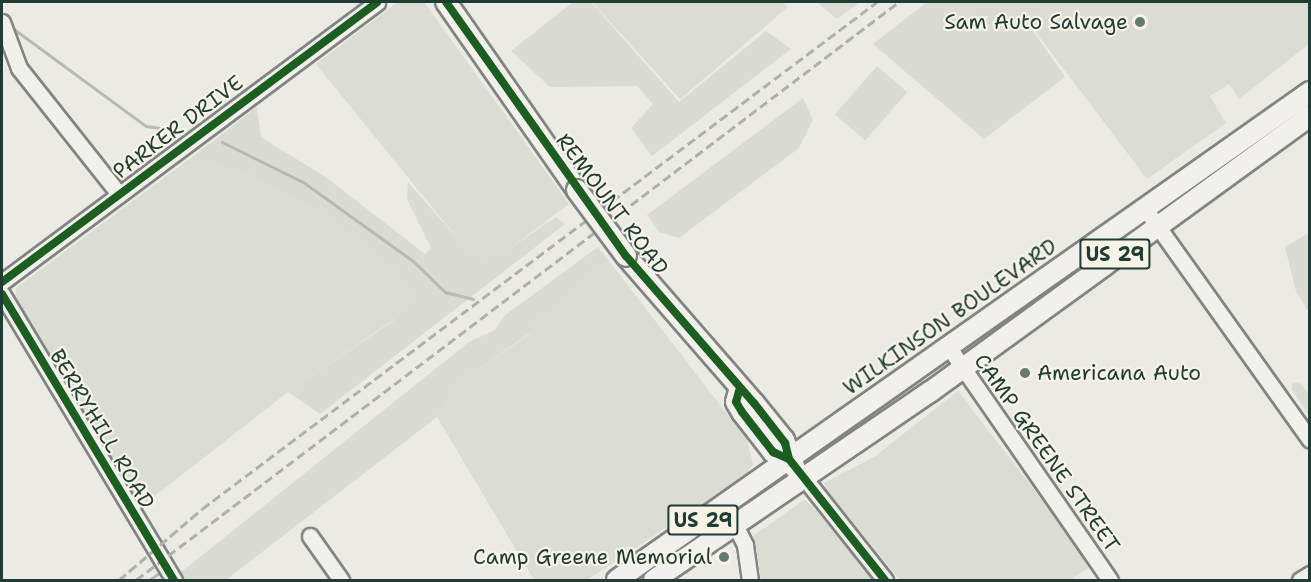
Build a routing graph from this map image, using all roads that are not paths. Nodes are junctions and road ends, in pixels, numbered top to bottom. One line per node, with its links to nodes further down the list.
1 (377, 2): 6 (street, PARKER DRIVE)
2 (446, 2): 13 (main road, REMOUNT ROAD, bridge)
3 (2, 28): 6 (street)
4 (1310, 92): 7 (main road, WILKINSON BOULEVARD / US 29)
5 (1310, 116): 7 (main road, WILKINSON BOULEVARD / US 29)
6 (119, 194): 8 (street, PARKER DRIVE)
7 (1151, 217): 10 (main road, WILKINSON BOULEVARD / US 29); 11 (main road, WILKINSON BOULEVARD / US 29); 12 (street)
8 (2, 282)
9 (2, 294): 18 (street, BERRYHILL ROAD)
10 (950, 349): 11 (street, CAMP GREENE STREET); 13 (main road, WILKINSON BOULEVARD / US 29)
11 (962, 365): 14 (main road, WILKINSON BOULEVARD / US 29); 24 (street, CAMP GREENE STREET)
12 (1310, 440)
13 (789, 459): 14 (main road, REMOUNT ROAD); 20 (main road, WILKINSON BOULEVARD / US 29)
14 (805, 479): 15 (main road, WILKINSON BOULEVARD / US 29); 23 (street, REMOUNT ROAD)
15 (736, 527): 21 (main road, WILKINSON BOULEVARD / US 29); 22 (street)
16 (310, 536): 19 (street)
17 (1310, 574): 25 (street)
18 (174, 580)
19 (341, 580)
20 (617, 580)
21 (654, 580)
22 (750, 580)
23 (885, 580)
24 (1110, 580)
25 (1300, 580)

